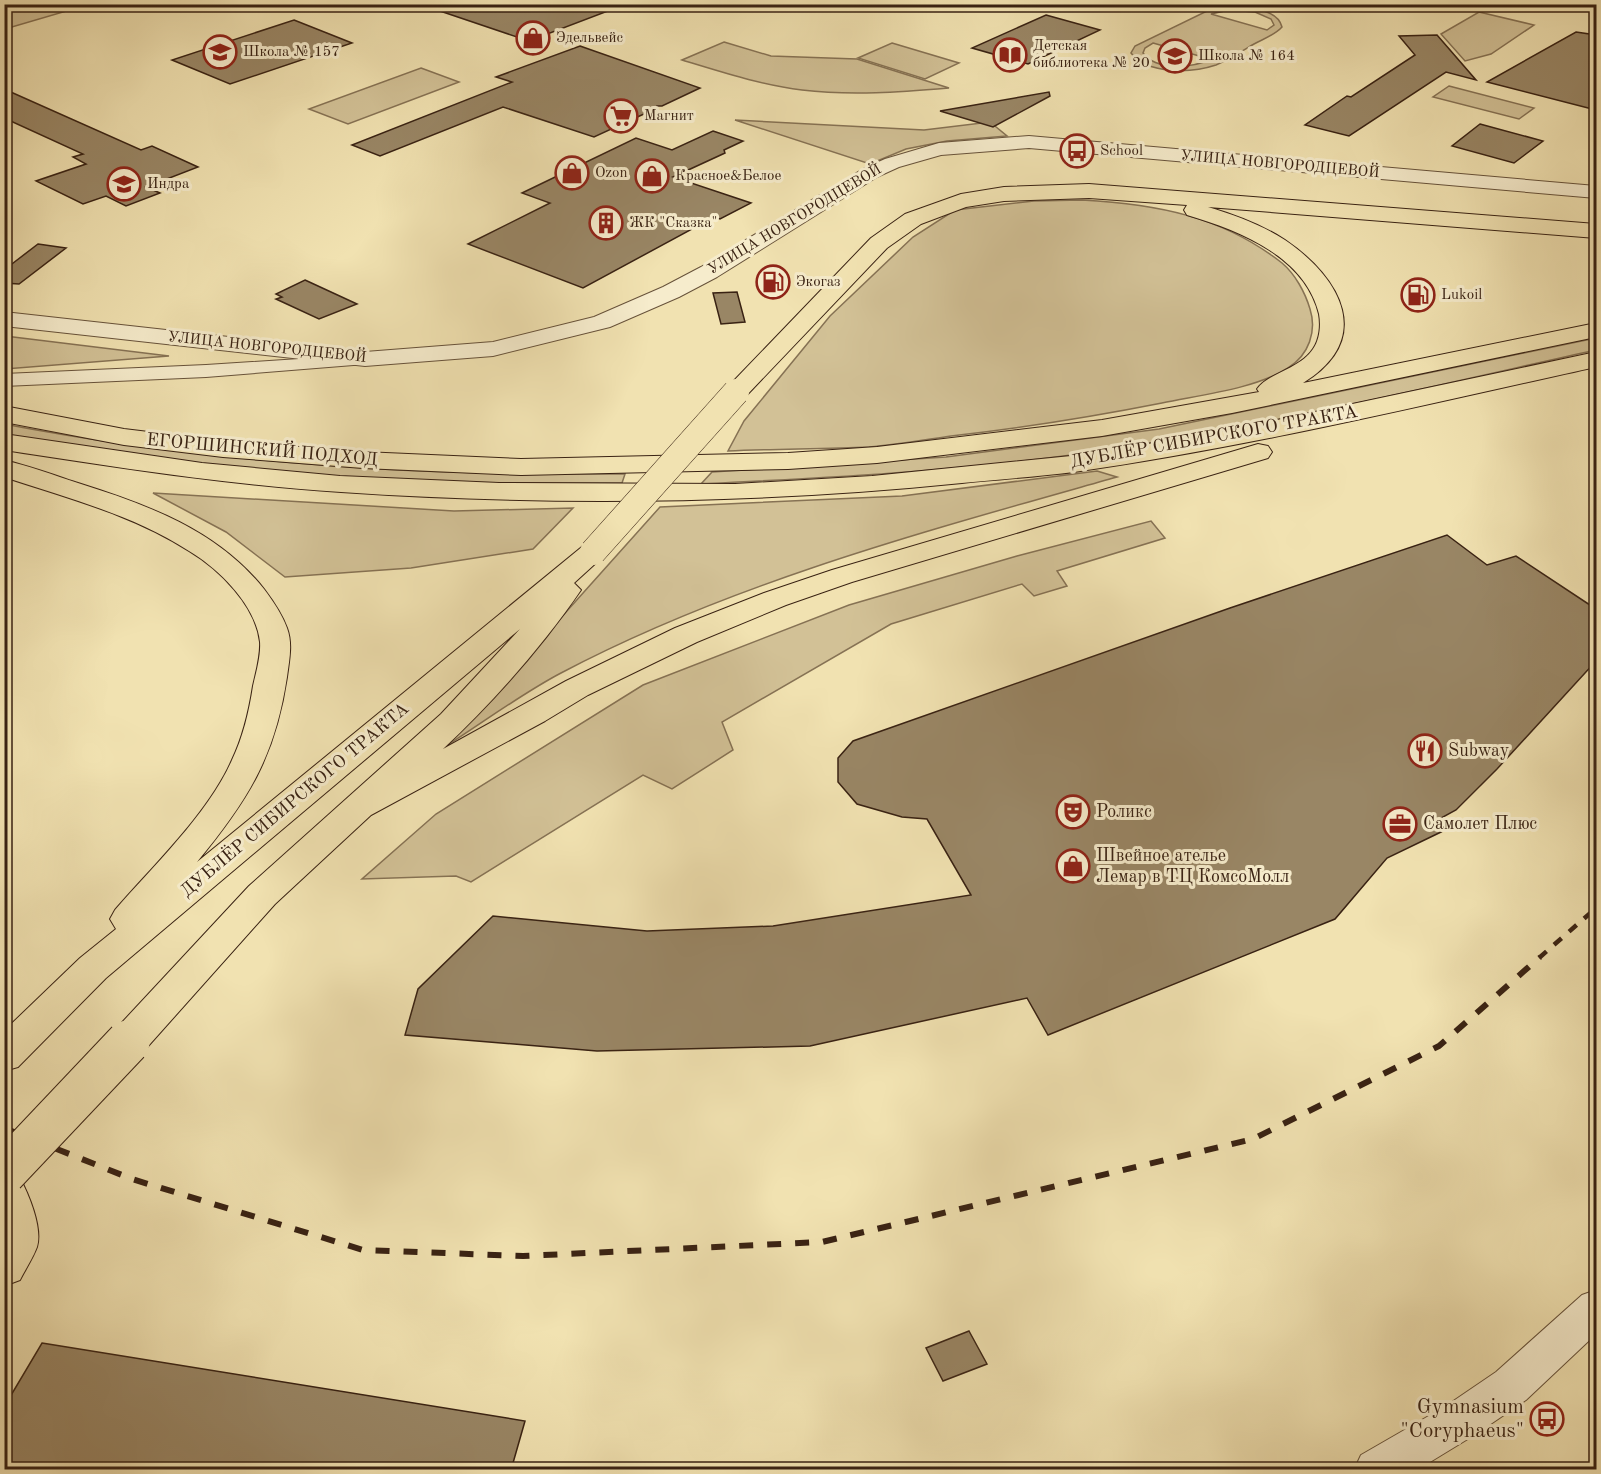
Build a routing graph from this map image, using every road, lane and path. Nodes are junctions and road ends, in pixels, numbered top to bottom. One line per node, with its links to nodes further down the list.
1 (1089, 191): 3 (main road, ДУБЛЁР СИБИРСКОГО ТРАКТА); 14 (main road, ДУБЛЁР СИБИРСКОГО ТРАКТА); 18 (main road, ДУБЛЁР СИБИРСКОГО ТРАКТА, bridge)
2 (1596, 192): 7 (street, УЛИЦА НОВГОРОДЦЕВОЙ)
3 (1596, 231)
4 (4, 319): 6 (street, УЛИЦА НОВГОРОДЦЕВОЙ)
5 (1596, 330): 14 (main road, ДУБЛЁР СИБИРСКОГО ТРАКТА)
6 (231, 346): 7 (street, УЛИЦА НОВГОРОДЦЕВОЙ); 9 (street)
7 (365, 359): 9 (street)
8 (1596, 360): 11 (main road, ДУБЛЁР СИБИРСКОГО ТРАКТА)
9 (206, 371): 10 (street)
10 (4, 380)
11 (1509, 380): 17 (main road, ДУБЛЁР СИБИРСКОГО ТРАКТА); 19 (main road, ДУБЛЁР СИБИРСКОГО ТРАКТА)
12 (4, 414): 15 (main road, ЕГОРШИНСКИЙ ПОДХОД)
13 (4, 442): 17 (main road, ЕГОРШИНСКИЙ ПОДХОД)
14 (984, 443): 15 (main road, ДУБЛЁР СИБИРСКОГО ТРАКТА)
15 (521, 467)
16 (4, 468): 20 (main road)
17 (499, 491)
18 (593, 552): 19 (main road, ДУБЛЁР СИБИРСКОГО ТРАКТА); 20 (main road, ДУБЛЁР СИБИРСКОГО ТРАКТА)
19 (359, 807): 22 (main road, ДУБЛЁР СИБИРСКОГО ТРАКТА, bridge)
20 (93, 968): 21 (main road, ДУБЛЁР СИБИРСКОГО ТРАКТА)
21 (18, 1044)
22 (4, 1173)
23 (4, 1188): 24 (main road)
24 (4, 1267)
25 (1596, 1308): 26 (street)
26 (1376, 1470)

